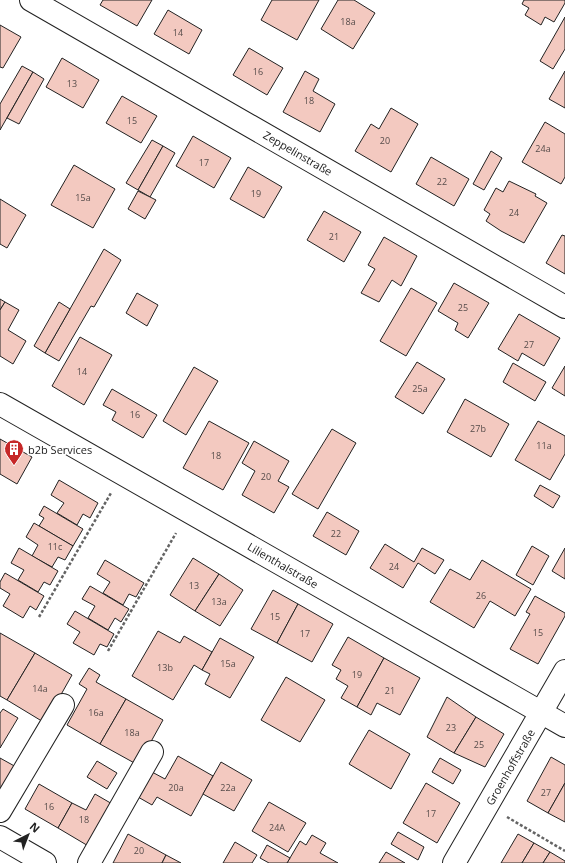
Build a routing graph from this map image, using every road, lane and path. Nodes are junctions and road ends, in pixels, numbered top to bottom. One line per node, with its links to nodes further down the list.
1 (31, 0): 2 (street, Zeppelinstraße)
2 (565, 307)
3 (0, 404): 4 (street, Lilienthalstraße)
4 (121, 473): 5 (street, Lilienthalstraße); 6 (path)
5 (189, 511): 7 (path); 10 (street, Lilienthalstraße)
6 (39, 617)
7 (108, 651)
8 (565, 671): 10 (street, Groenhoffstraße)
9 (63, 705): 14 (street)
10 (541, 712): 11 (street, Lilienthalstraße); 13 (street, Groenhoffstraße)
11 (565, 726)
12 (152, 752): 18 (street)
13 (487, 806): 16 (path); 19 (street, Groenhoffstraße)
14 (0, 811)
15 (0, 838): 17 (street)
16 (565, 852)
17 (45, 863)
18 (89, 863)
19 (454, 863)

